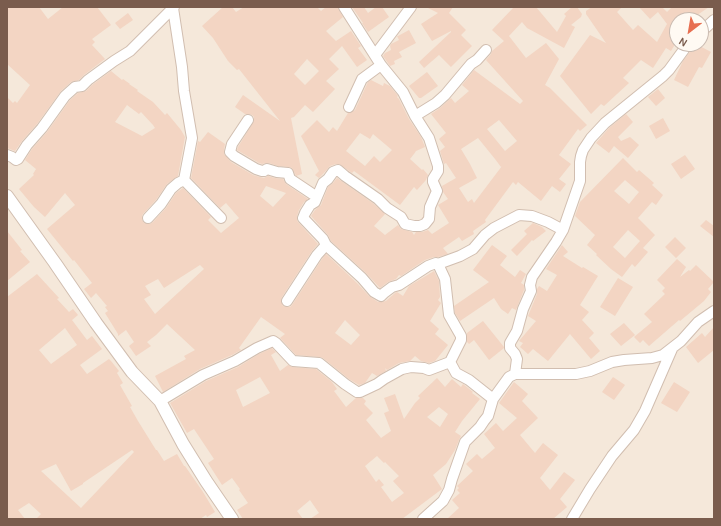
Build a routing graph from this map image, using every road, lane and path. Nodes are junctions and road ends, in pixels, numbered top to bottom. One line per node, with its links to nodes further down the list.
1 (174, 7): 11 (street); 12 (street)
2 (344, 7): 6 (street)
3 (410, 7): 6 (street)
4 (486, 50): 9 (street)
5 (682, 52): 17 (street)
6 (375, 55): 7 (street)
7 (381, 66): 8 (street); 9 (street)
8 (348, 107)
9 (415, 116): 14 (street)
10 (248, 120): 14 (street)
11 (7, 155)
12 (184, 180): 15 (street); 16 (street)
13 (7, 196): 26 (street)
14 (317, 197): 18 (street)
15 (148, 218)
16 (220, 218)
17 (563, 230): 19 (street); 24 (street)
18 (326, 245): 19 (street); 20 (street)
19 (438, 264): 23 (street)
20 (287, 301)
21 (714, 311): 22 (street)
22 (673, 347): 24 (street); 29 (street)
23 (450, 362): 25 (street); 26 (street)
24 (515, 374): 25 (street)
25 (493, 399): 28 (street)
26 (160, 401): 27 (street)
27 (232, 519)
28 (423, 519)
29 (572, 519)

